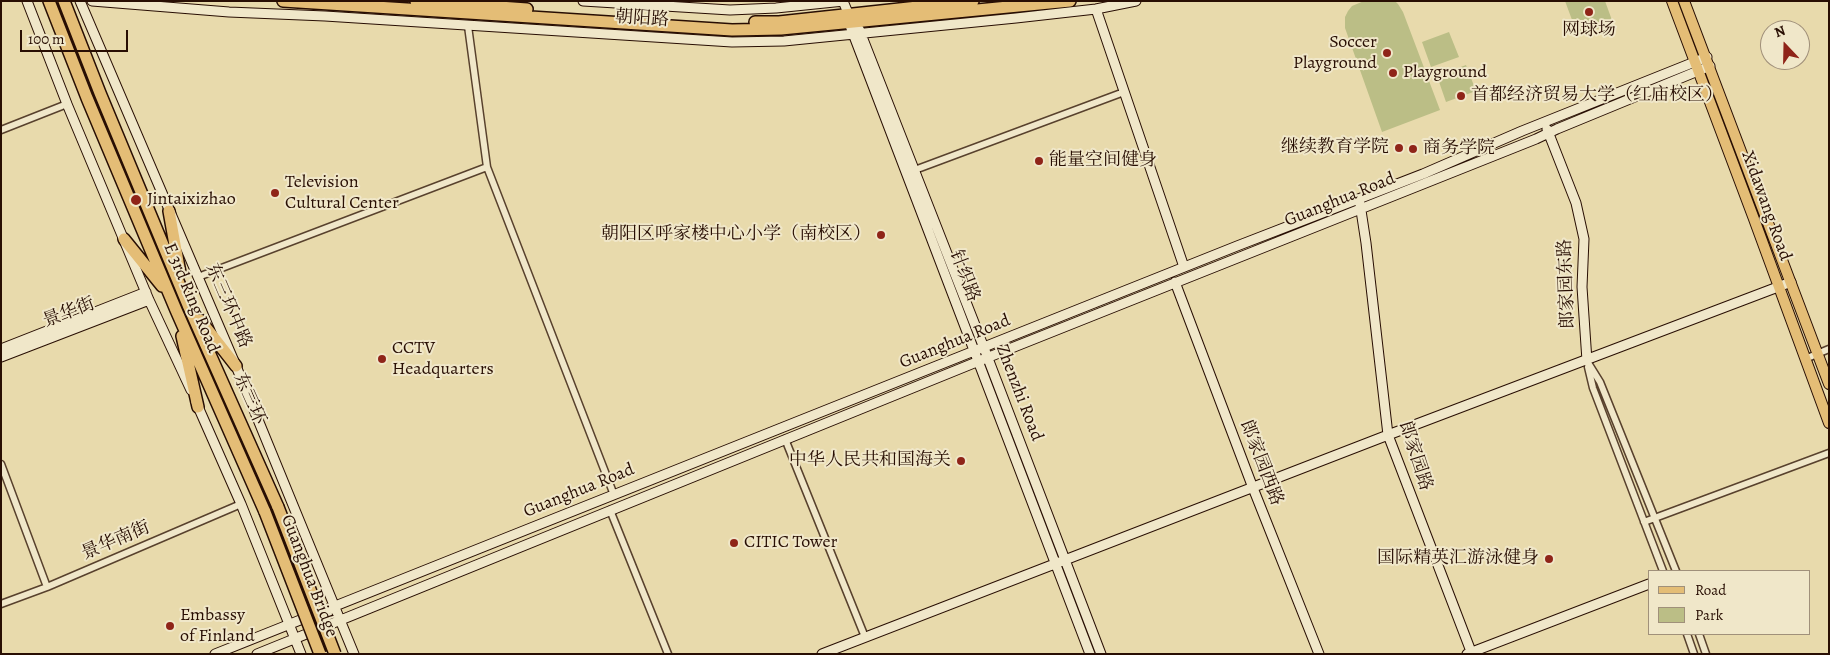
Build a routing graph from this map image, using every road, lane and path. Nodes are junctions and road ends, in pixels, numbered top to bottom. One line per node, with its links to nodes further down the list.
1 (27, 1): 22 (street)
2 (49, 1): 39 (highway, E 3rd Ring Road)
3 (64, 1): 37 (highway, E 3rd Ring Road)
4 (80, 1): 30 (street, 东三环中路)
5 (92, 1): 17 (street, 朝阳路)
6 (283, 1): 16 (highway)
7 (416, 1): 16 (highway, 朝阳路)
8 (583, 1): 9 (street, 朝阳路)
9 (844, 1): 16 (street)
10 (973, 1): 16 (highway, 朝阳路)
11 (1070, 1): 16 (highway, 朝阳路)
12 (1135, 1): 15 (street, 朝阳路)
13 (1672, 1): 20 (main road, Xidawang Road)
14 (1684, 1): 19 (main road, Xidawang Road)
15 (1096, 9): 18 (street, 朝阳路); 21 (street)
16 (851, 19): 18 (street)
17 (468, 26): 18 (street, 朝阳路); 26 (street)
18 (857, 34): 27 (street, Zhenzhi Road)
19 (1708, 62): 20 (street, Guanghua Road); 35 (main road, Xidawang Road)
20 (1697, 66): 23 (street, Guanghua Road); 25 (street, Guanghua Road); 36 (main road, Xidawang Road)
21 (1124, 92): 27 (street); 32 (street)
22 (67, 104): 24 (street); 31 (street)
23 (1544, 122): 25 (street, 郎家园东路); 28 (street, Guanghua Road)
24 (1, 130)
25 (1548, 133): 29 (street, Guanghua Road); 49 (street, 郎家园东路)
26 (487, 167): 33 (street); 60 (street)
27 (910, 171): 44 (street, Zhenzhi Road)
28 (1358, 199): 29 (street, 郎家园路); 32 (street, Guanghua Road)
29 (1361, 209): 34 (street, Guanghua Road); 54 (street, 郎家园路)
30 (169, 210): 33 (street, 东三环中路); 37 (highway)
31 (124, 239): 38 (street); 39 (highway)
32 (1184, 267): 44 (street, Guanghua Road)
33 (198, 277): 50 (street, 东三环中路)
34 (1176, 282): 47 (street, Guanghua Road); 59 (street, 郎家园西路)
35 (1791, 282): 36 (street); 45 (main road, Xidawang Road)
36 (1779, 287): 48 (main road, Xidawang Road); 49 (street)
37 (183, 292): 40 (highway, E 3rd Ring Road)
38 (147, 296): 42 (street); 46 (street, 景华街); 52 (street)
39 (171, 296): 41 (highway, E 3rd Ring Road)
40 (188, 305): 50 (highway); 85 (highway, 东三环, bridge)
41 (176, 310): 52 (highway); 63 (highway, E 3rd Ring Road)
42 (1, 349)
43 (1829, 349): 45 (street)
44 (979, 350): 47 (street, Zhenzhi Road); 60 (street, Guanghua Road)
45 (1817, 354): 48 (street); 51 (main road, Xidawang Road)
46 (1, 357)
47 (983, 359): 55 (street, Guanghua Road); 66 (street, Zhenzhi Road); 67 (street)
48 (1805, 359): 53 (main road, Xidawang Road)
49 (1587, 361): 54 (street); 64 (street, 郎家园东路); 65 (street, 郎家园东路)
50 (236, 366): 73 (street, 东三环中路)
51 (1829, 384)
52 (198, 406): 61 (street)
53 (1829, 423)
54 (1388, 435): 59 (street); 80 (street, 郎家园路)
55 (785, 439): 62 (street, Guanghua Road); 78 (street)
56 (1829, 453): 64 (street)
57 (1, 464): 71 (street)
58 (1, 473): 71 (street)
59 (1253, 488): 66 (street); 91 (street, 郎家园西路)
60 (614, 495): 73 (street, Guanghua Road)
61 (241, 504): 71 (street, 景华南街); 75 (street)
62 (610, 510): 74 (street, Guanghua Road); 87 (street)
63 (265, 512): 84 (highway, Guanghua Bridge, bridge)
64 (1655, 518): 65 (street); 69 (street, 郎家园东路)
65 (1644, 522): 68 (street, 郎家园东路)
66 (1066, 560): 67 (street); 90 (street, Zhenzhi Road)
67 (1056, 564): 78 (street); 89 (street)
68 (1663, 570)
69 (1676, 570)
70 (1648, 584): 80 (street)
71 (46, 587): 72 (street, 景华南街)
72 (1, 604)
73 (335, 605): 74 (street, 东三环中路); 75 (street, Guanghua Road)
74 (341, 619): 79 (street, Guanghua Road); 86 (street, 东三环中路)
75 (290, 623): 79 (street); 81 (street, Guanghua Road)
76 (1687, 635): 92 (street)
77 (1699, 635): 93 (street)
78 (865, 637): 88 (street)
79 (296, 638): 82 (street, Guanghua Road); 83 (street)
80 (1470, 653)
81 (215, 654)
82 (257, 654)
83 (301, 654)
84 (320, 654)
85 (335, 654)
86 (354, 654)
87 (668, 654)
88 (822, 654)
89 (1090, 654)
90 (1101, 654)
91 (1319, 654)
92 (1694, 654)
93 (1706, 654)

